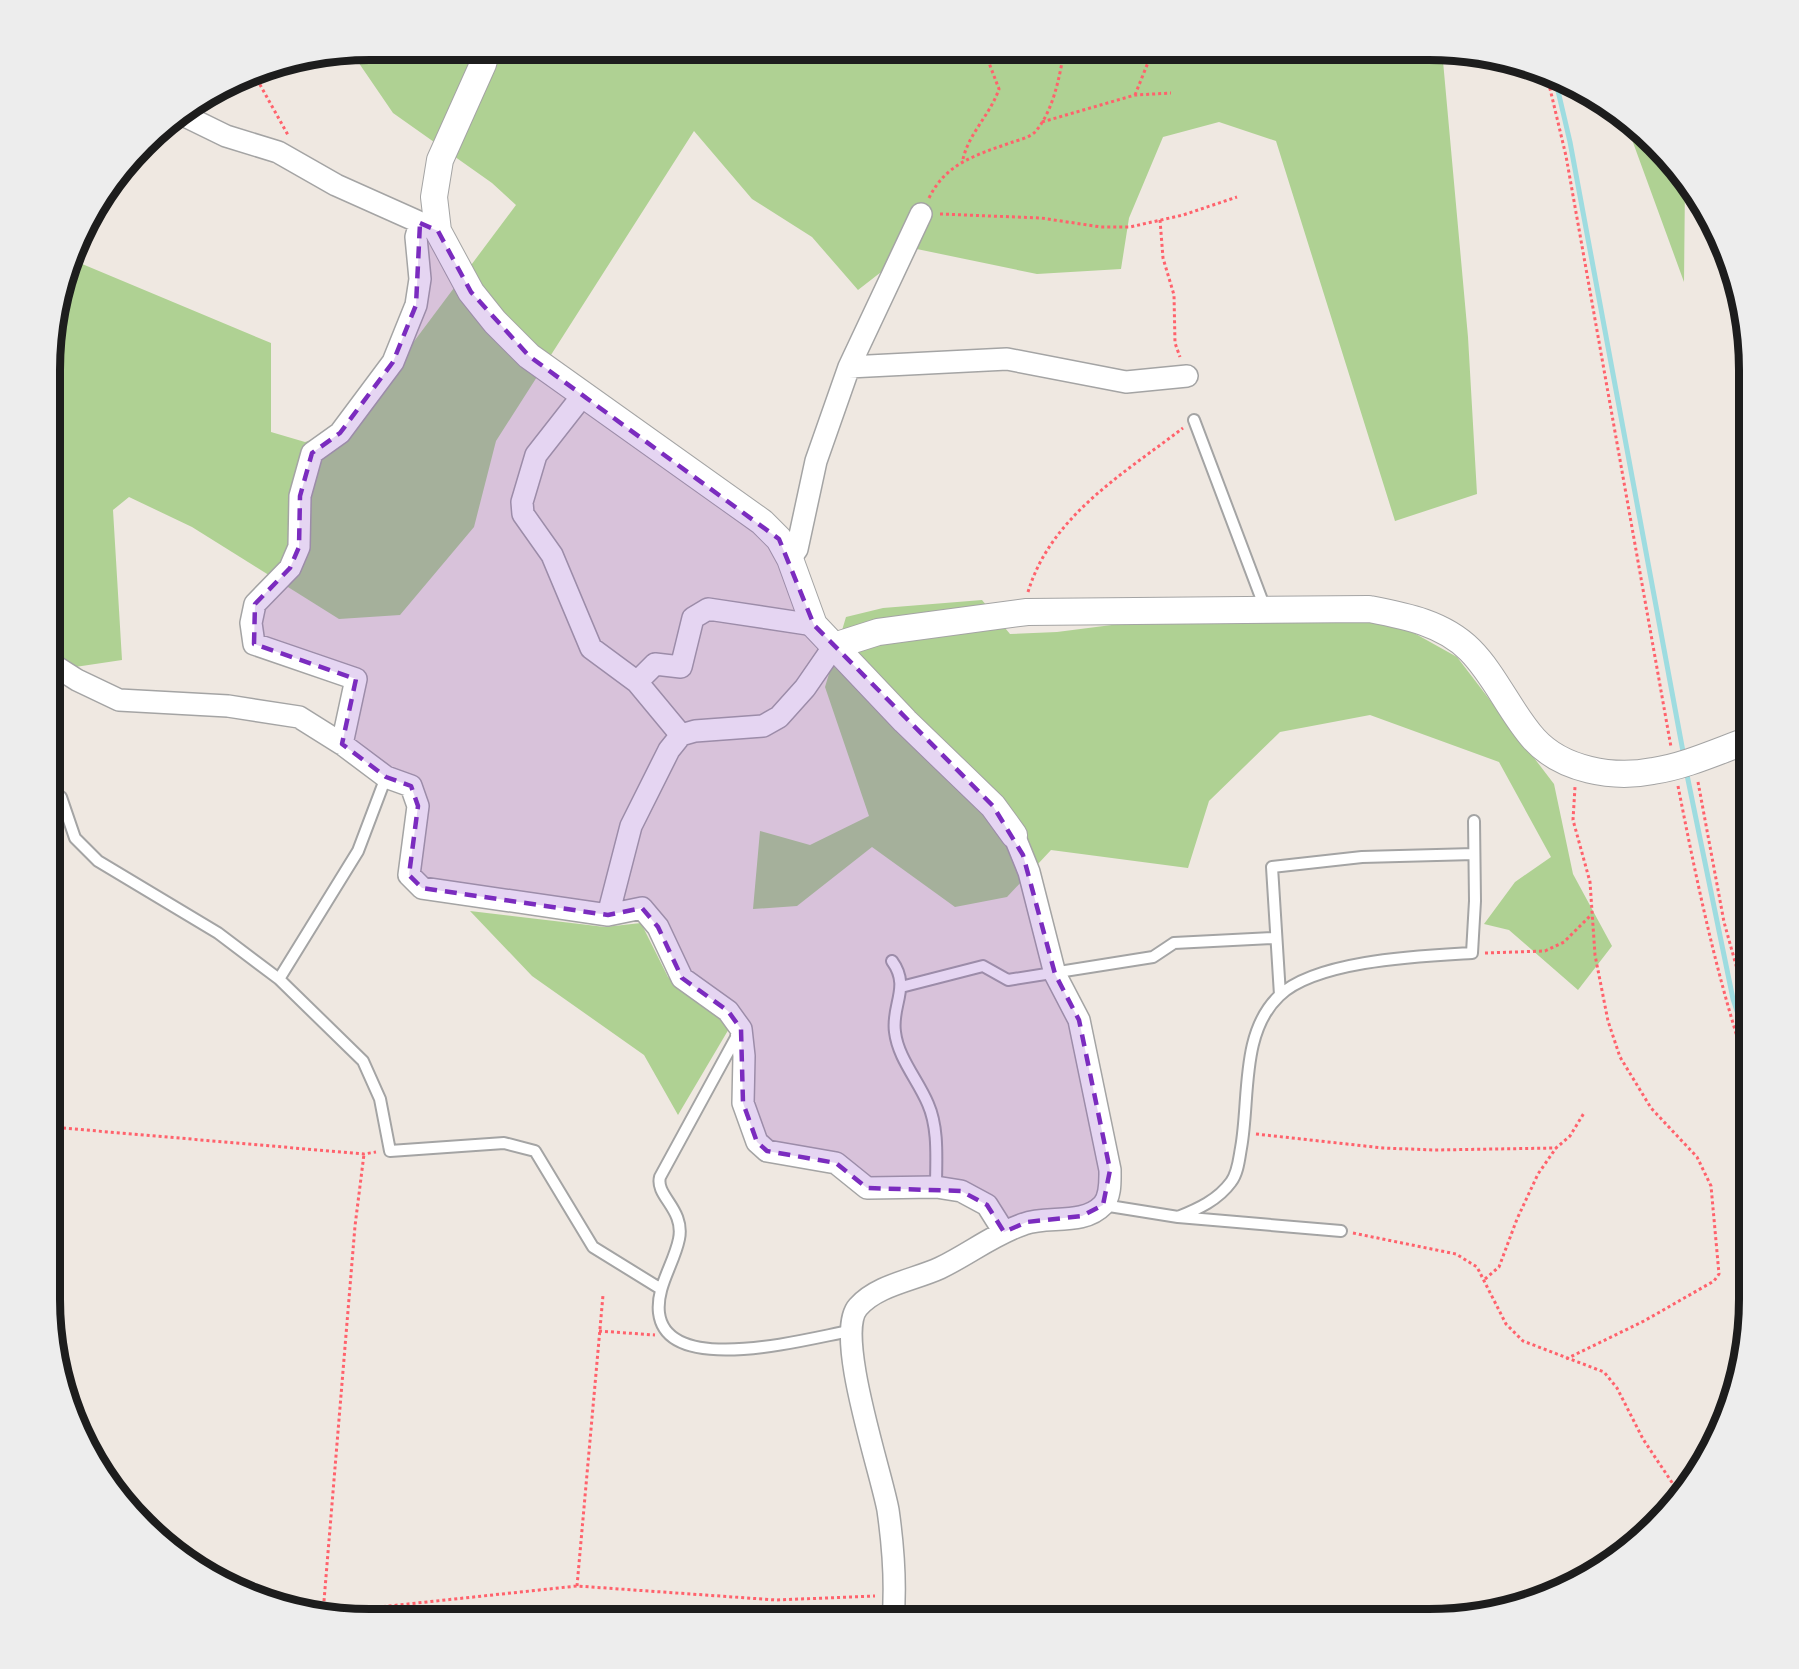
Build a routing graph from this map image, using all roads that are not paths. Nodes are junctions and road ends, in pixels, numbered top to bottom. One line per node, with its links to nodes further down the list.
1 (484, 60): 4 (street)
2 (189, 118): 4 (street)
3 (921, 214): 5 (street)
4 (429, 227): 7 (street); 17 (street)
5 (849, 367): 6 (street); 9 (street)
6 (1187, 375)
7 (583, 396): 9 (street); 14 (street)
8 (1194, 420): 10 (lane)
9 (790, 559): 11 (street)
10 (1265, 608): 12 (street); 16 (street)
11 (814, 625): 12 (street); 14 (street)
12 (834, 646): 15 (street); 21 (street)
13 (60, 668): 17 (street)
14 (637, 682): 15 (street)
15 (681, 735): 23 (street)
16 (1739, 743)
17 (342, 744): 18 (street)
18 (386, 777): 23 (street); 27 (lane)
19 (60, 796): 27 (lane)
20 (1474, 822): 22 (lane)
21 (1014, 835): 26 (street)
22 (1474, 854): 24 (lane); 29 (lane)
23 (608, 915): 30 (street)
24 (1274, 938): 26 (lane); 29 (lane)
25 (892, 961): 28 (lane)
26 (1055, 974): 28 (lane); 32 (street)
27 (279, 979): 36 (lane)
28 (901, 987): 31 (lane)
29 (1280, 995): 33 (lane)
30 (741, 1029): 31 (street); 36 (lane)
31 (936, 1186): 35 (street)
32 (1103, 1205): 33 (lane); 35 (street)
33 (1178, 1217): 34 (lane)
34 (1341, 1231)
35 (1004, 1232): 37 (street)
36 (661, 1289): 37 (lane)
37 (850, 1331): 38 (street)
38 (894, 1609)

